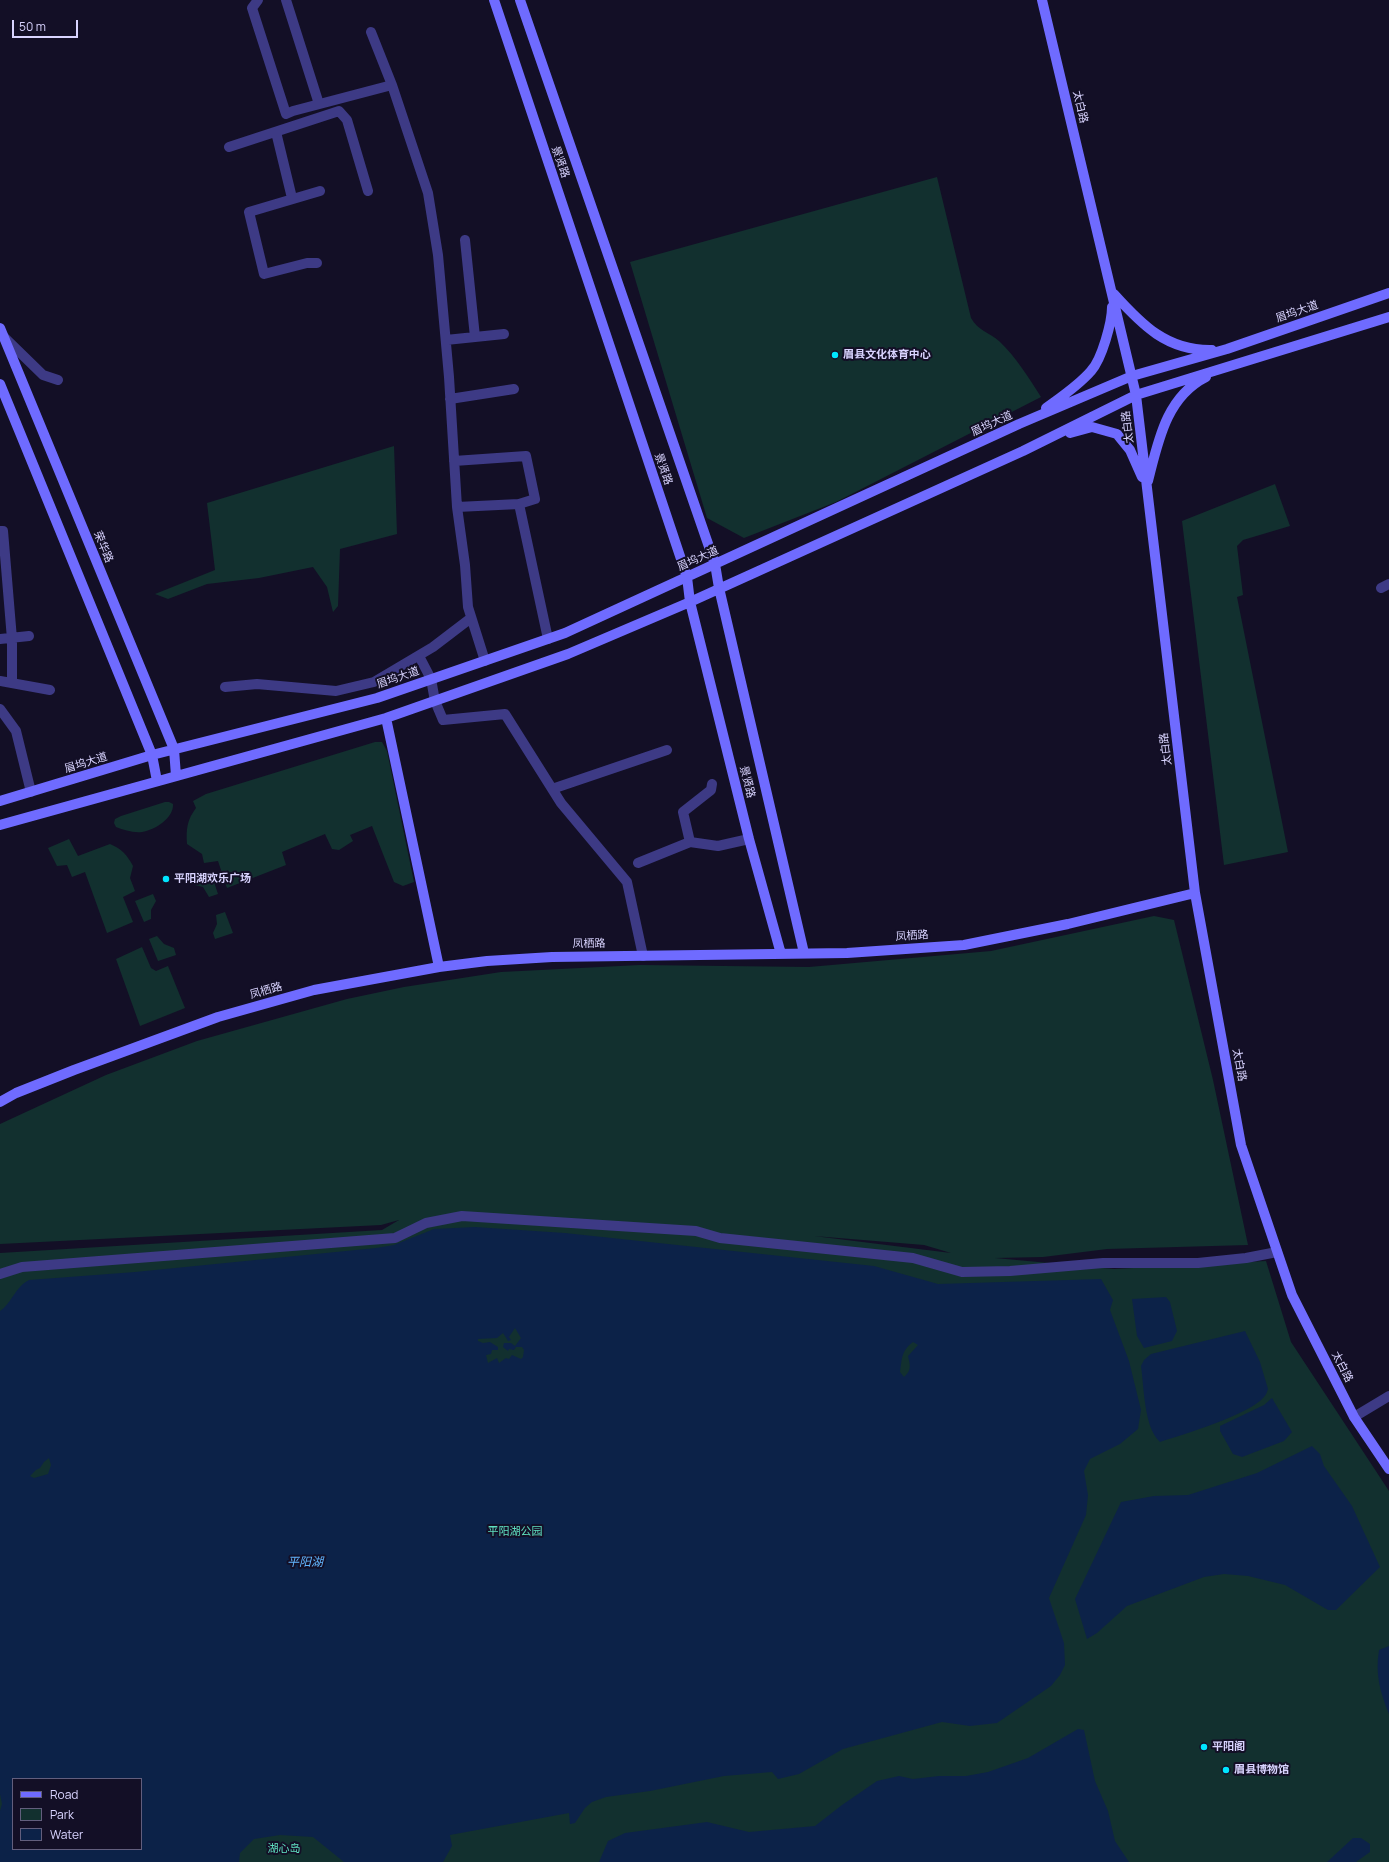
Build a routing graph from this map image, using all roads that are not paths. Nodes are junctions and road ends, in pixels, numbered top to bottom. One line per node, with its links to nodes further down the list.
1 (258, 0): 9 (street)
2 (286, 0): 8 (street)
3 (494, 0): 41 (main road, 景贤路)
4 (520, 0): 40 (main road, 景贤路)
5 (1042, 0): 18 (main road, 太白路)
6 (371, 32): 7 (street)
7 (392, 85): 8 (street); 24 (street)
8 (319, 104): 9 (street)
9 (293, 111): 10 (street)
10 (298, 124): 11 (street); 14 (street)
11 (276, 132): 12 (street); 15 (street)
12 (229, 147)
13 (320, 191): 15 (street)
14 (368, 191)
15 (292, 198): 17 (street)
16 (465, 240): 23 (street)
17 (317, 263)
18 (1112, 293): 25 (main road); 27 (main road, 太白路); 33 (main road)
19 (1389, 293): 25 (main road, 眉坞大道)
20 (1389, 317): 26 (main road)
21 (2, 332): 28 (street); 59 (main road, 荣华路)
22 (504, 334): 23 (street)
23 (475, 337): 24 (street)
24 (446, 340): 32 (street)
25 (1227, 349): 27 (main road, 眉坞大道)
26 (1228, 366): 31 (main road); 36 (main road)
27 (1132, 376): 31 (main road, 太白路); 33 (main road, 眉坞大道)
28 (58, 380)
29 (0, 384): 61 (main road)
30 (514, 389): 32 (street)
31 (1136, 394): 34 (main road); 36 (main road, 太白路)
32 (450, 399): 35 (street)
33 (1031, 419): 40 (main road, 眉坞大道)
34 (1053, 437): 36 (main road); 42 (main road)
35 (454, 462): 37 (street); 38 (street)
36 (1147, 487): 72 (main road, 太白路)
37 (519, 504): 38 (street); 48 (street)
38 (457, 507): 44 (street)
39 (0, 531): 47 (street)
40 (715, 564): 41 (main road, 眉坞大道); 42 (main road, 景贤路)
41 (687, 577): 43 (main road, 景贤路); 48 (main road, 眉坞大道)
42 (719, 588): 43 (main road); 73 (main road, 景贤路)
43 (690, 602): 56 (main road); 69 (main road, 景贤路)
44 (471, 618): 49 (street); 50 (street)
45 (29, 636): 47 (street)
46 (0, 639): 47 (street)
47 (12, 639): 53 (street)
48 (548, 639): 50 (main road, 眉坞大道)
49 (419, 656): 51 (street); 54 (street)
50 (485, 661): 51 (main road, 眉坞大道)
51 (431, 679): 56 (street); 59 (main road, 眉坞大道)
52 (0, 681): 53 (street)
53 (12, 683): 55 (street)
54 (225, 687)
55 (50, 690)
56 (435, 701): 58 (main road); 65 (street)
57 (0, 709): 66 (street)
58 (386, 718): 62 (main road); 76 (main road)
59 (174, 749): 61 (main road, 眉坞大道); 62 (main road, 荣华路)
60 (667, 750): 65 (street)
61 (152, 754): 63 (main road); 66 (main road, 眉坞大道)
62 (176, 776): 63 (main road)
63 (156, 781): 68 (main road)
64 (712, 784): 70 (street)
65 (552, 789): 75 (street)
66 (31, 792): 67 (main road, 眉坞大道)
67 (0, 801)
68 (0, 825)
69 (749, 839): 70 (street); 74 (main road, 景贤路)
70 (690, 842): 71 (street)
71 (638, 863)
72 (1195, 893): 73 (main road, 凤栖路); 78 (main road, 太白路)
73 (804, 953): 74 (main road, 凤栖路)
74 (781, 954): 75 (main road, 凤栖路)
75 (643, 956): 76 (main road, 凤栖路)
76 (439, 967): 77 (main road, 凤栖路)
77 (0, 1102)
78 (1277, 1252): 79 (street); 81 (main road, 太白路)
79 (0, 1274)
80 (1389, 1396): 81 (street)
81 (1354, 1417): 82 (main road, 太白路)
82 (1389, 1469)

